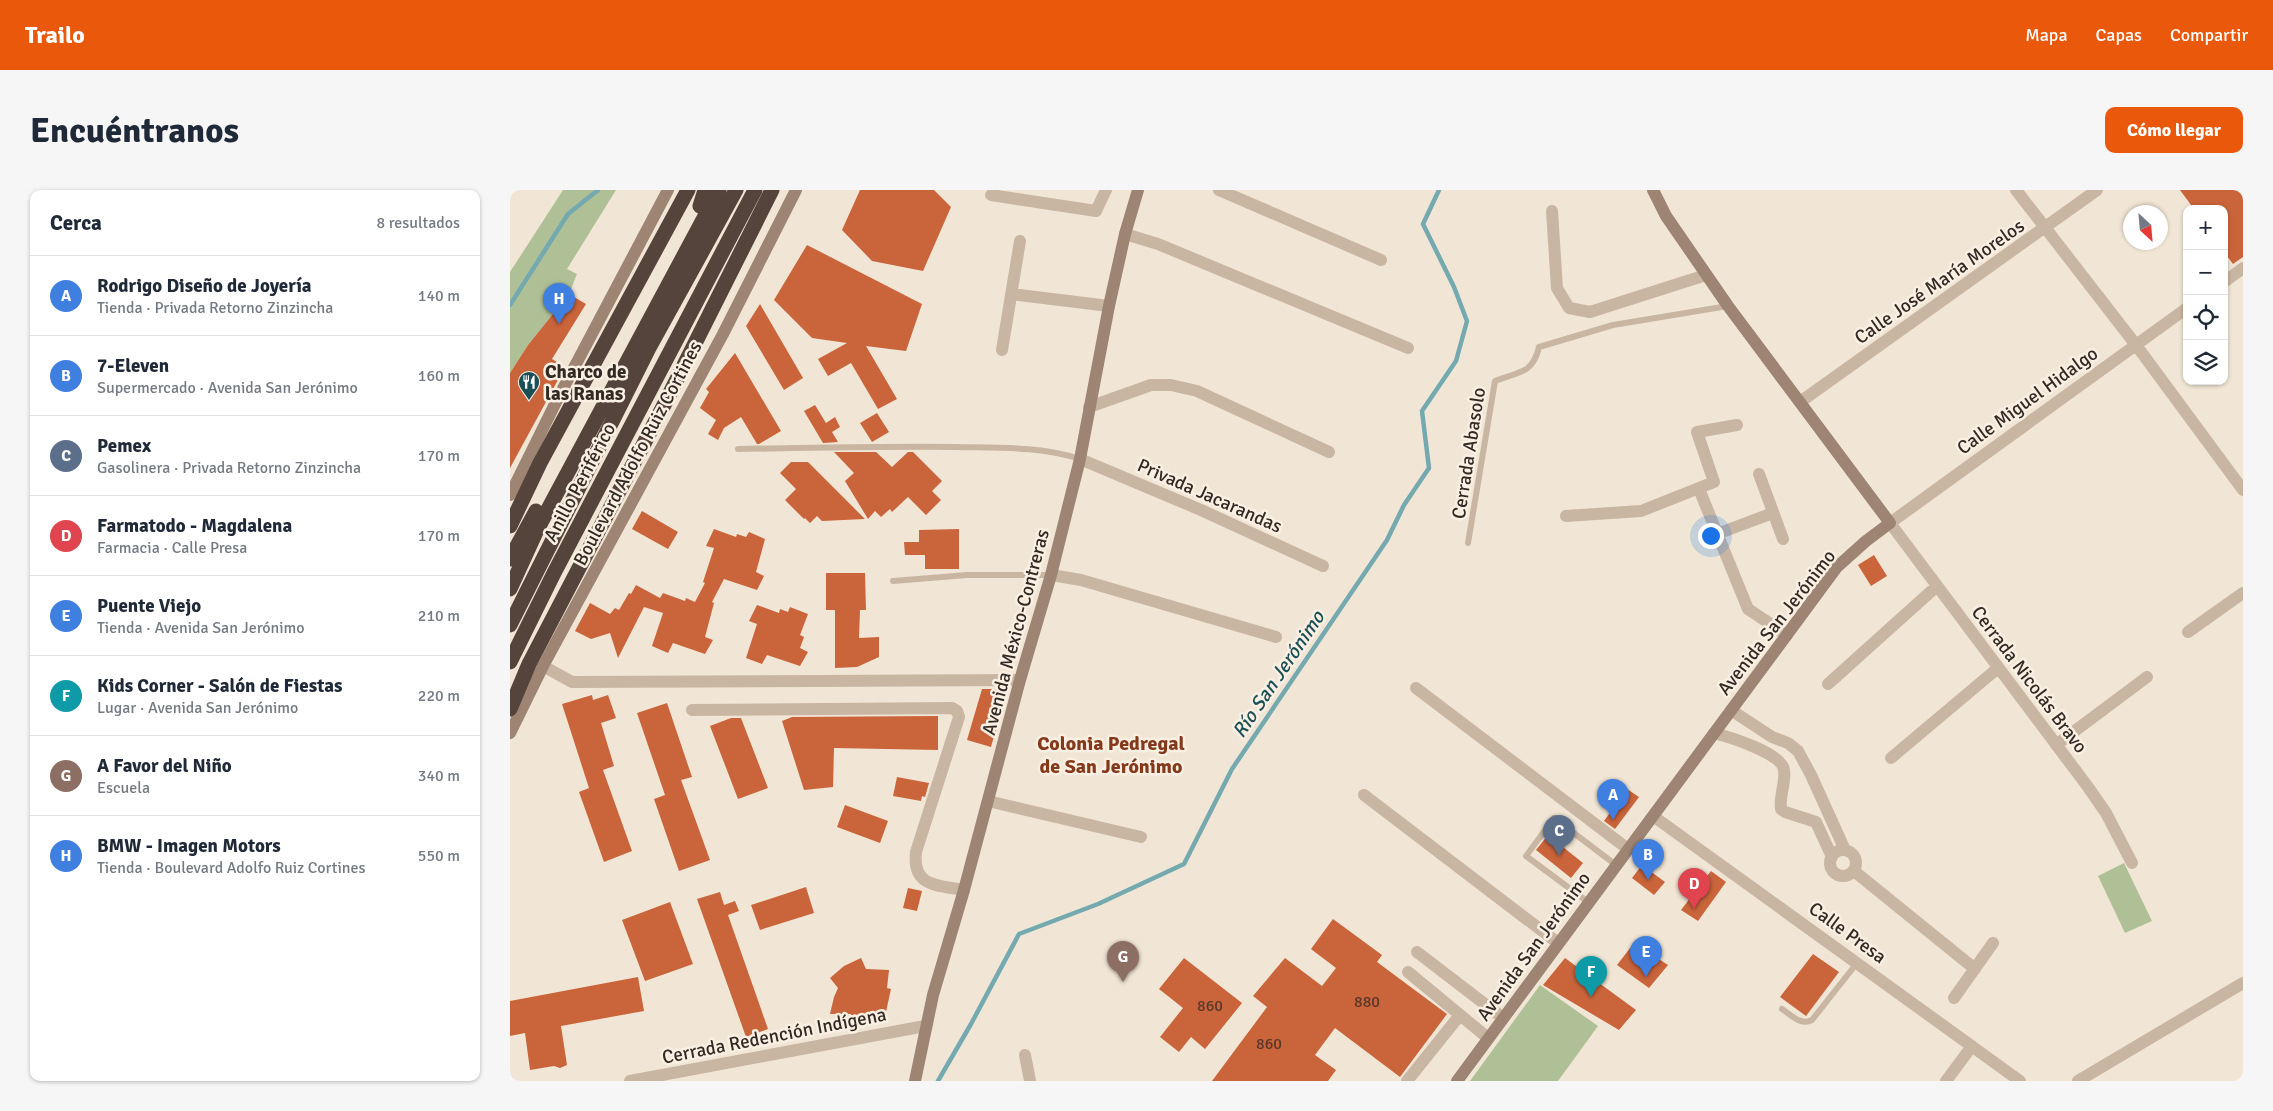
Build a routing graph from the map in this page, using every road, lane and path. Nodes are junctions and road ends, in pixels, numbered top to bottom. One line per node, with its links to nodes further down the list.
1 (668, 190): 40 (main road)
2 (688, 190): 44 (highway)
3 (707, 190): 48 (highway, Anillo Periférico)
4 (719, 190): 53 (highway)
5 (736, 190): 55 (highway)
6 (755, 190): 59 (highway, Anillo Periférico)
7 (772, 190): 60 (highway)
8 (796, 190): 60 (main road, Boulevard Adolfo Ruiz Cortines)
9 (1106, 190): 15 (street)
10 (1138, 190): 18 (main road, Avenida México-Contreras)
11 (1219, 190): 20 (street)
12 (1653, 190): 22 (main road)
13 (2016, 190): 17 (street)
14 (2097, 190): 17 (street, Calle José María Morelos)
15 (991, 196)
16 (1552, 212): 22 (street)
17 (2046, 228): 28 (street); 31 (street, Calle José María Morelos)
18 (1125, 234): 25 (main road, Avenida México-Contreras); 29 (street)
19 (1020, 241): 24 (street)
20 (1381, 260)
21 (2243, 268): 23 (street)
22 (1706, 275): 26 (main road)
23 (2228, 279)
24 (1011, 294): 25 (street); 30 (street)
25 (1109, 306): 32 (main road, Avenida México-Contreras)
26 (1728, 306): 31 (main road); 47 (lane, Cerrada Abasolo)
27 (2183, 311): 28 (street, Calle Miguel Hidalgo)
28 (2136, 345): 39 (street); 43 (street, Calle Miguel Hidalgo)
29 (1408, 348)
30 (1002, 350)
31 (1800, 402): 43 (main road)
32 (1089, 407): 35 (street); 36 (main road, Avenida México-Contreras)
33 (1737, 425): 38 (street)
34 (738, 449): 36 (lane)
35 (1329, 452)
36 (1080, 459): 49 (street, Privada Jacarandas); 50 (main road, Avenida México-Contreras)
37 (1759, 474): 41 (street)
38 (1699, 489): 42 (street); 45 (street)
39 (2243, 490)
40 (510, 495)
41 (1773, 513): 45 (street); 46 (street)
42 (1566, 516)
43 (1890, 523): 52 (street, Cerrada Nicolás Bravo); 57 (main road, Avenida San Jerónimo)
44 (510, 526)
45 (1717, 534): 57 (street)
46 (1783, 540)
47 (1468, 543)
48 (510, 559)
49 (1323, 566)
50 (1051, 575): 51 (lane); 58 (street); 63 (main road, Avenida México-Contreras)
51 (893, 581)
52 (1937, 586): 61 (street, Cerrada Nicolás Bravo); 64 (street)
53 (510, 589)
54 (2243, 593): 56 (street)
55 (510, 625)
56 (2188, 632)
57 (1787, 635): 69 (main road, Avenida San Jerónimo)
58 (1276, 637)
59 (510, 662)
60 (536, 665): 63 (street); 66 (highway); 67 (highway); 70 (main road, Boulevard Adolfo Ruiz Cortines)
61 (1998, 668): 72 (street, Cerrada Nicolás Bravo); 73 (street)
62 (2147, 677): 72 (street)
63 (1020, 680): 75 (main road, Avenida México-Contreras)
64 (1828, 684)
65 (1416, 688): 78 (street)
66 (510, 694)
67 (510, 708)
68 (692, 710): 84 (street)
69 (1731, 710): 71 (main road, Avenida San Jerónimo); 79 (street)
70 (510, 733)
71 (1714, 734): 76 (main road, Avenida San Jerónimo); 80 (street)
72 (2056, 745): 81 (street, Cerrada Nicolás Bravo)
73 (1891, 758)
74 (1364, 795): 86 (street)
75 (988, 801): 77 (street); 84 (main road, Avenida México-Contreras)
76 (1653, 816): 78 (main road, Avenida San Jerónimo); 89 (street, Calle Presa)
77 (1141, 838)
78 (1628, 849): 82 (main road, Avenida San Jerónimo)
79 (1845, 850): 80 (street); 83 (street)
80 (1832, 857): 83 (street)
81 (2132, 863)
82 (1616, 865): 85 (main road, Avenida San Jerónimo); 85 (lane)
83 (1854, 871): 90 (street)
84 (964, 890): 97 (main road, Avenida México-Contreras)
85 (1588, 902): 86 (main road, Avenida San Jerónimo)
86 (1558, 943): 96 (main road, Avenida San Jerónimo)
87 (1993, 943): 90 (street)
88 (1417, 952): 96 (street)
89 (1858, 962): 94 (lane); 99 (street, Calle Presa)
90 (1975, 969): 93 (street)
91 (1408, 972): 95 (street)
92 (2243, 983): 108 (street)
93 (1954, 998)
94 (1782, 1009)
95 (1460, 1015): 98 (street); 104 (street)
96 (1503, 1018): 98 (main road, Avenida San Jerónimo)
97 (925, 1026): 101 (street, Cerrada Redención Indígena); 102 (main road, Avenida México-Contreras)
98 (1488, 1038): 105 (main road, Avenida San Jerónimo)
99 (1972, 1046): 106 (street); 107 (street, Calle Presa)
100 (1026, 1055): 103 (street)
101 (630, 1081)
102 (915, 1081)
103 (1030, 1081)
104 (1407, 1081)
105 (1457, 1081)
106 (1946, 1081)
107 (2020, 1081)
108 (2078, 1081)

